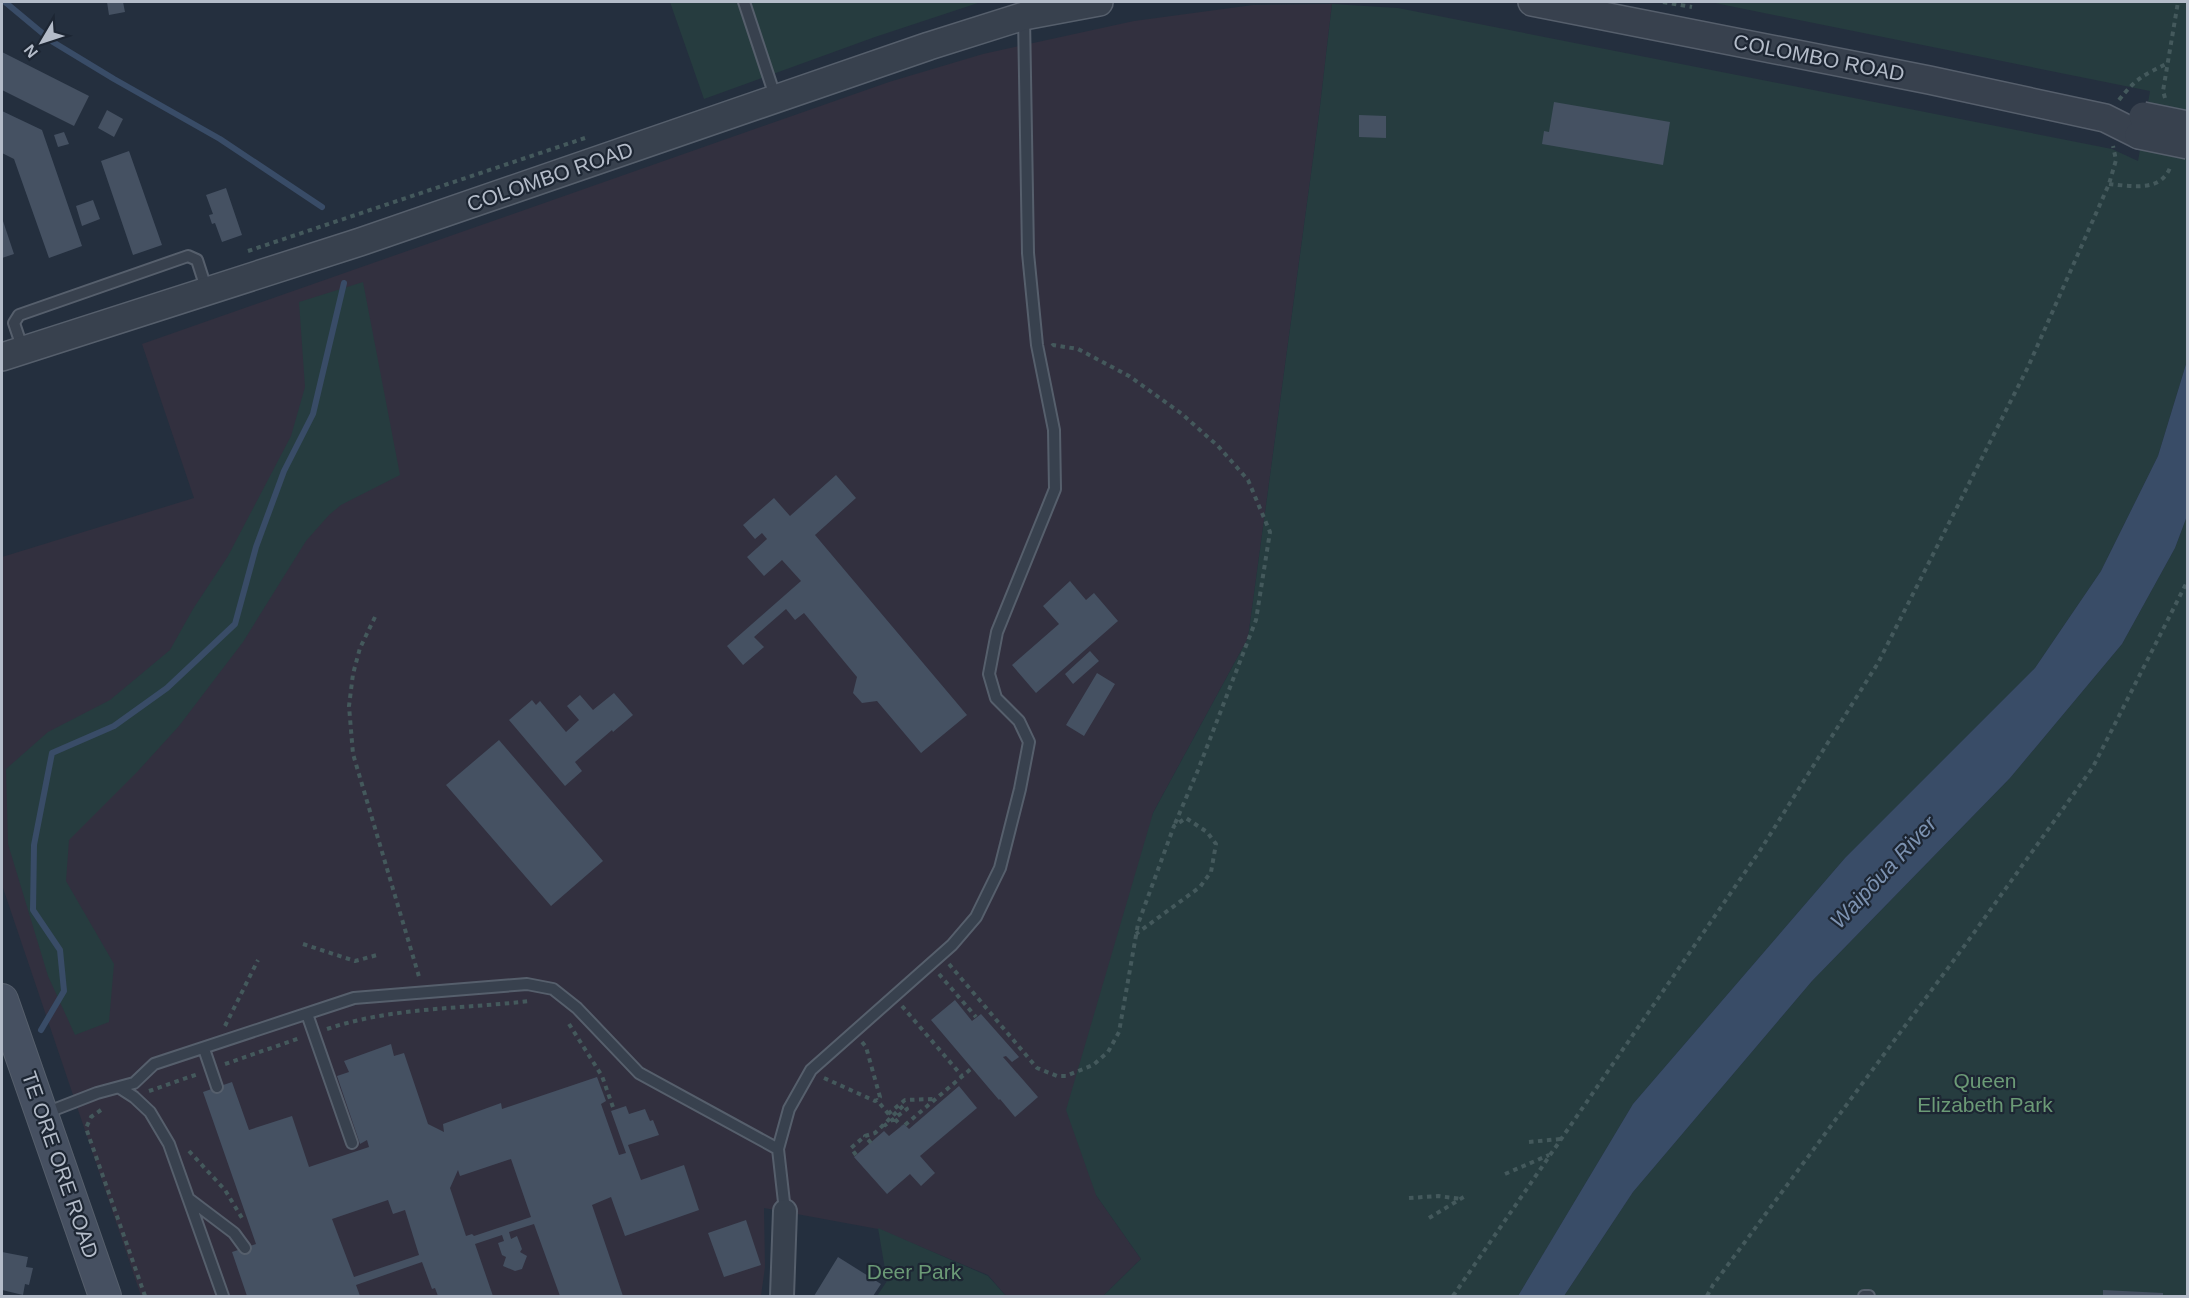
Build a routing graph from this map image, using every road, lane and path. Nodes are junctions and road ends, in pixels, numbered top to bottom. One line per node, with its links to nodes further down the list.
1 (744, 2): 7 (lane)
2 (1099, 2): 5 (street, COLOMBO ROAD)
3 (1532, 2): 9 (street, COLOMBO ROAD)
4 (2178, 2): 6 (path)
5 (1024, 16): 7 (street, COLOMBO ROAD); 15 (lane)
6 (2168, 63): 8 (path); 9 (path)
7 (776, 99): 13 (street, COLOMBO ROAD)
8 (2178, 116): 10 (street, COLOMBO ROAD, bridge)
9 (2105, 118): 10 (street, COLOMBO ROAD); 12 (path)
10 (2141, 125): 11 (street, COLOMBO ROAD, bridge)
11 (2180, 153): 12 (path)
12 (2109, 184): 51 (path)
13 (207, 291): 14 (street, COLOMBO ROAD); 14 (lane)
14 (12, 354)
15 (1041, 366): 18 (path); 22 (lane)
16 (2187, 580): 73 (path)
17 (375, 617): 25 (path)
18 (1174, 826): 19 (path); 19 (path)
19 (1136, 934): 22 (path)
20 (303, 944): 21 (path)
21 (377, 955)
22 (941, 955): 24 (lane)
23 (258, 960): 35 (path)
24 (930, 965): 26 (lane); 32 (path)
25 (424, 993): 29 (path); 30 (lane); 56 (lane)
26 (894, 997): 33 (lane); 40 (path)
27 (2, 1000): 48 (main road, TE ORE ORE ROAD)
28 (536, 1000): 29 (path)
29 (429, 1010): 34 (path)
30 (307, 1014): 34 (lane); 35 (lane)
31 (564, 1016): 47 (path)
32 (976, 1017)
33 (853, 1032): 39 (lane); 45 (path)
34 (314, 1033): 38 (path); 54 (lane)
35 (215, 1045): 36 (lane)
36 (204, 1049): 38 (lane); 42 (lane)
37 (972, 1068): 40 (path)
38 (211, 1069): 41 (lane); 46 (path)
39 (811, 1070): 45 (path); 56 (lane)
40 (962, 1076): 44 (path)
41 (217, 1087)
42 (120, 1088): 43 (lane); 48 (lane)
43 (134, 1097): 63 (lane); 69 (path)
44 (935, 1099): 49 (path); 49 (path)
45 (877, 1100): 49 (path)
46 (153, 1101)
47 (614, 1110)
48 (42, 1114): 68 (main road, TE ORE ORE ROAD)
49 (891, 1116): 50 (path)
50 (865, 1136): 55 (path); 57 (path)
51 (1561, 1139): 53 (path); 58 (path)
52 (184, 1142): 66 (path)
53 (1528, 1142)
54 (352, 1143)
55 (871, 1143)
56 (778, 1149): 64 (lane)
57 (856, 1155)
58 (1550, 1155): 59 (path); 72 (path)
59 (1505, 1174)
60 (1467, 1195): 62 (path)
61 (1409, 1198): 62 (path)
62 (1462, 1198): 65 (path)
63 (189, 1199): 67 (lane); 70 (lane)
64 (785, 1211): 71 (street)
65 (1429, 1218)
66 (246, 1224)
67 (245, 1248)
68 (105, 1296)
69 (145, 1296)
70 (223, 1296)
71 (782, 1296)
72 (1451, 1296)
73 (1707, 1296)
74 (1864, 1296): 75 (lane)
75 (1869, 1296)

